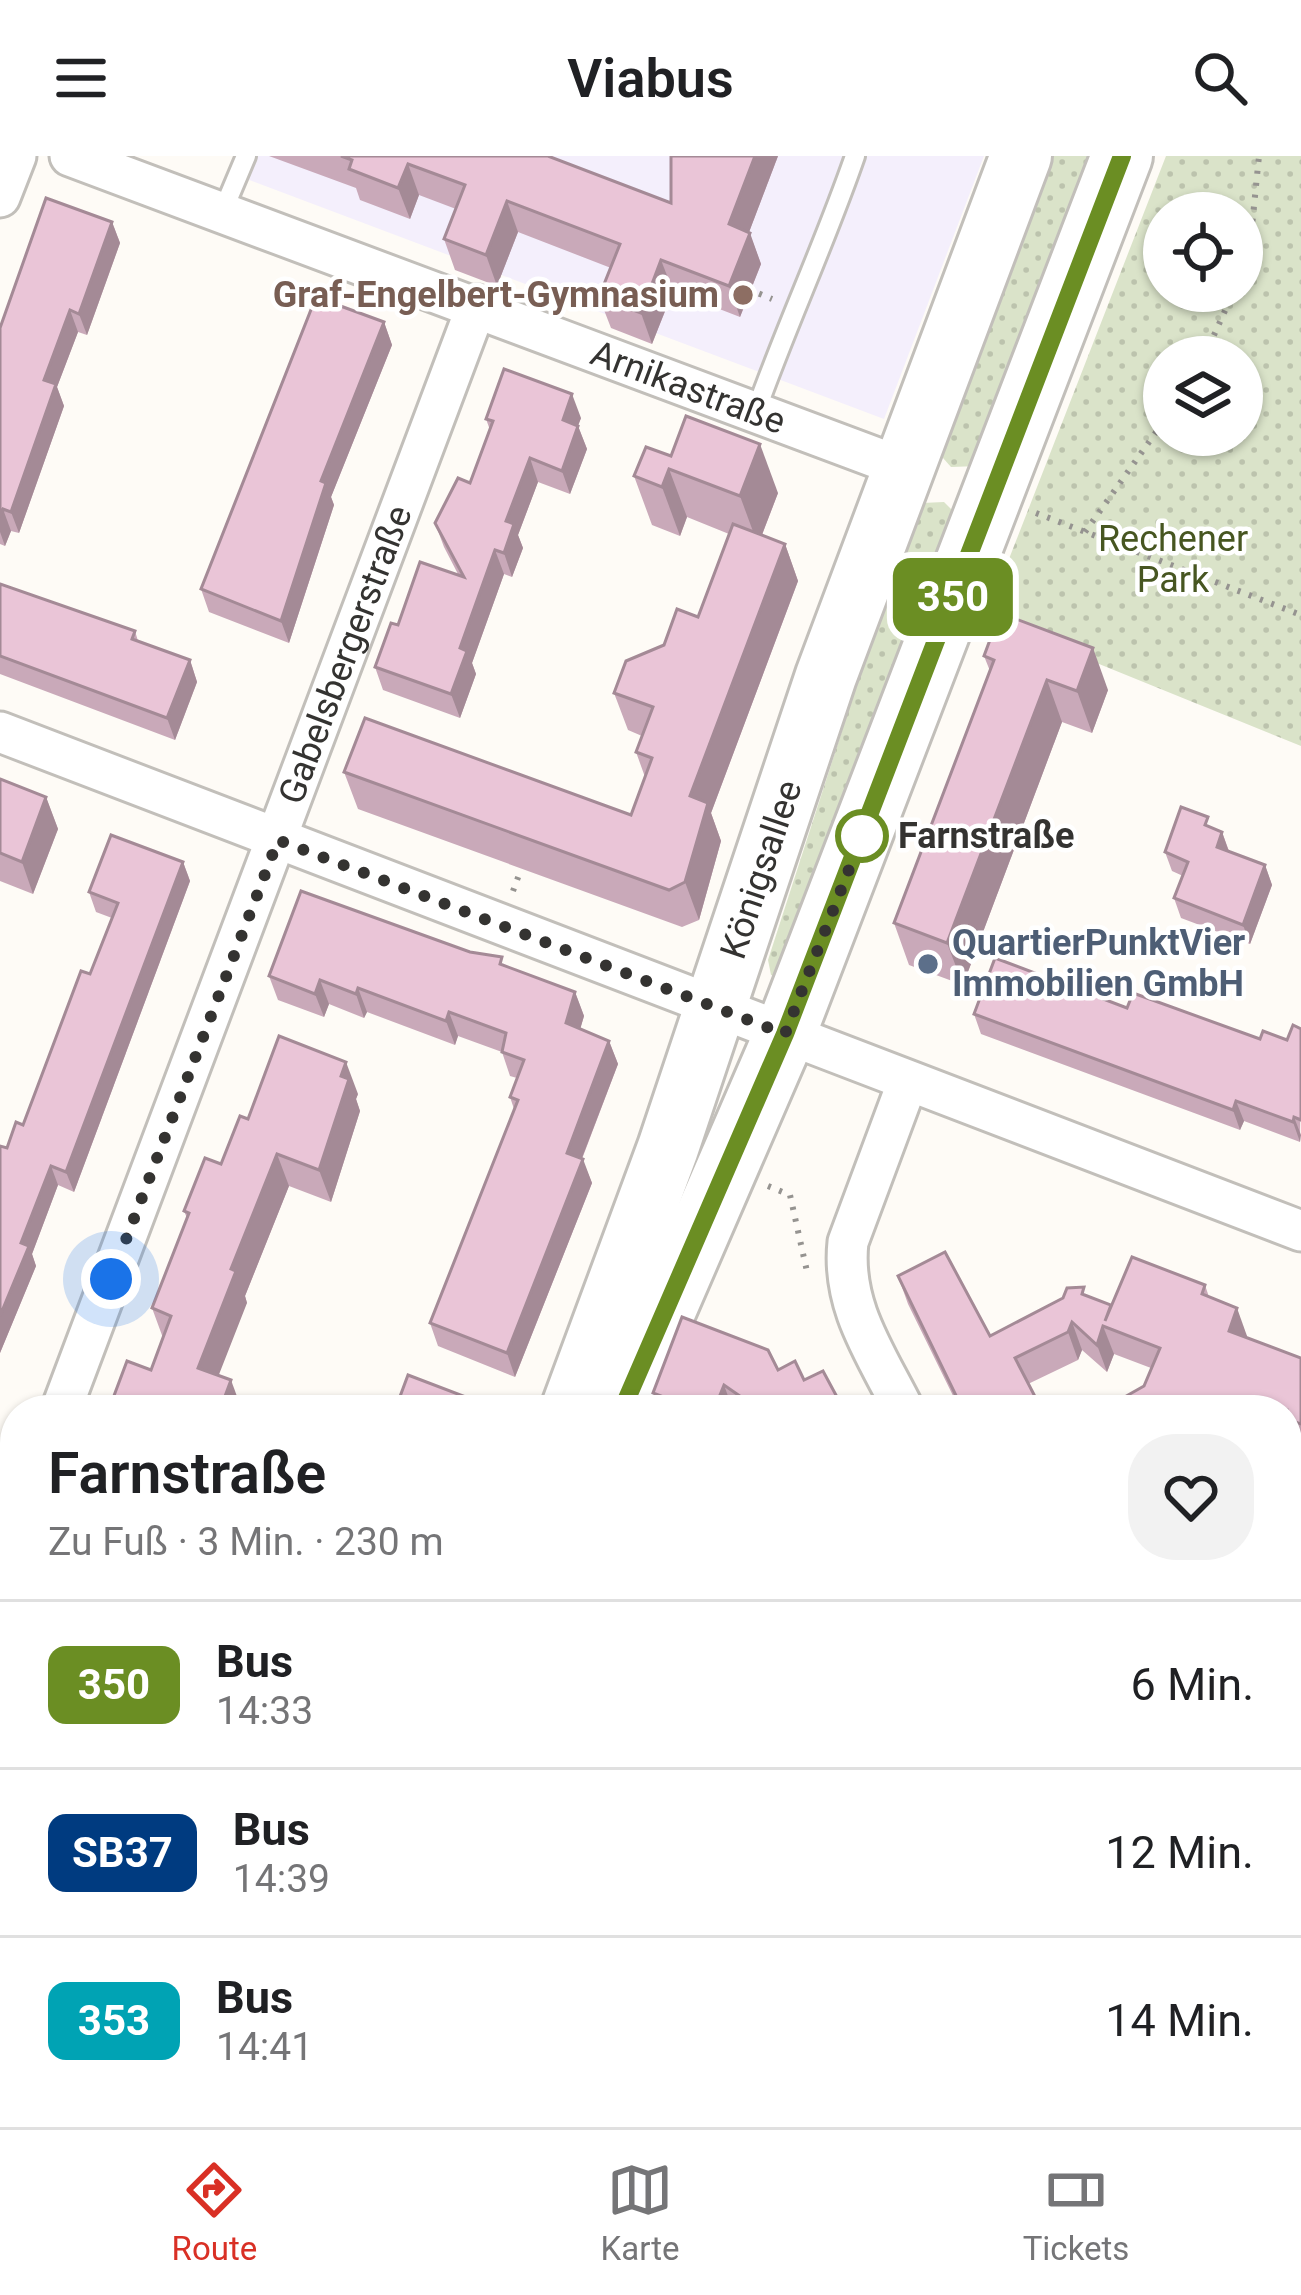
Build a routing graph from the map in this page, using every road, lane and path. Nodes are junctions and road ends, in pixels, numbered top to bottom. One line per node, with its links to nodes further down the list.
1 (16, 156): 9 (street)
2 (70, 156): 10 (street, Arnikastraße)
3 (246, 156): 10 (lane)
4 (855, 156): 12 (lane)
5 (1022, 156): 14 (main road, Königsallee)
6 (1122, 156): 15 (main road)
7 (1259, 156): 8 (path)
8 (1255, 192)
9 (0, 197)
10 (222, 213): 11 (street, Arnikastraße)
11 (477, 305): 12 (street, Arnikastraße); 19 (street, Gabelsbergerstraße)
12 (756, 411): 14 (street, Arnikastraße)
13 (1143, 451): 16 (path)
14 (902, 467): 15 (main road); 22 (main road, Königsallee)
15 (1014, 507): 16 (path); 23 (main road)
16 (1085, 532): 17 (path)
17 (1301, 615)
18 (0, 732): 19 (street)
19 (278, 840): 22 (street); 26 (street, Gabelsbergerstraße)
20 (520, 872): 21 (path)
21 (516, 882)
22 (716, 1007): 23 (street); 27 (main road, Königsallee)
23 (785, 1034): 24 (street); 28 (main road)
24 (908, 1081): 25 (street); 29 (street)
25 (1301, 1232)
26 (67, 1395)
27 (576, 1395)
28 (629, 1395)
29 (896, 1395)

